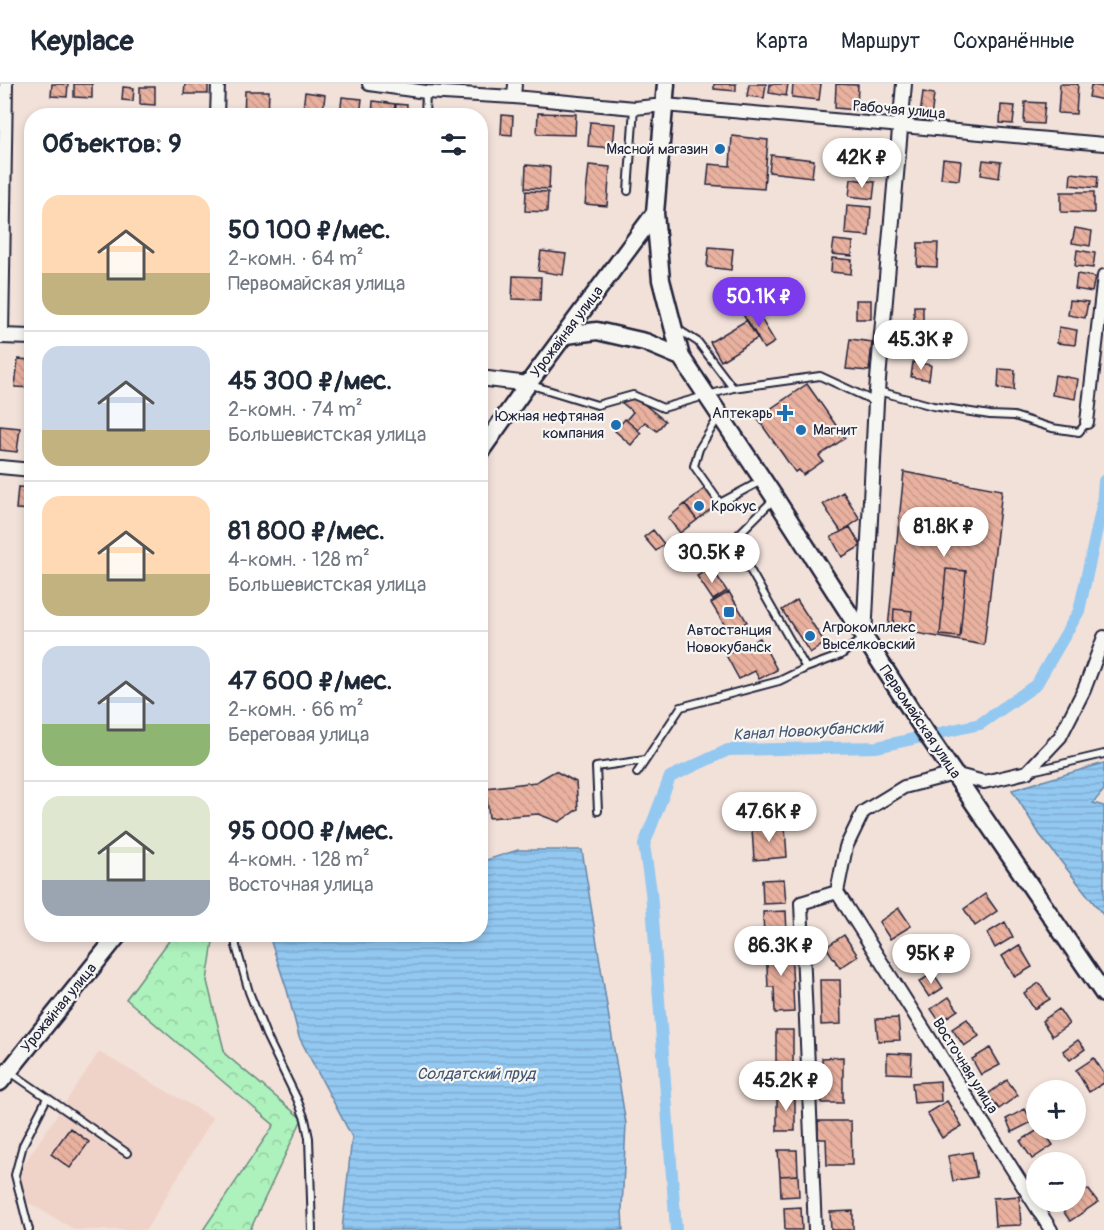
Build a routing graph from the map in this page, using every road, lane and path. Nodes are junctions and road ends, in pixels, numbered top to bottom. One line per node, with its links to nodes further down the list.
1 (6, 84): 20 (street)
2 (218, 84): 10 (street)
3 (369, 84): 7 (street, Рабочая улица)
4 (515, 84): 8 (street)
5 (666, 84): 9 (main road, Первомайская улица)
6 (904, 84): 13 (street)
7 (426, 92): 8 (street, Рабочая улица); 11 (lane)
8 (514, 97): 12 (street, Рабочая улица)
9 (665, 105): 12 (street, Рабочая улица); 13 (street, Рабочая улица); 16 (main road, Первомайская улица)
10 (217, 108)
11 (425, 108)
12 (634, 108): 15 (lane)
13 (900, 125): 14 (street, Рабочая улица); 27 (street)
14 (1104, 144)
15 (628, 191)
16 (655, 213): 18 (main road, Первомайская улица); 19 (main road, Урожайная улица)
17 (1104, 276): 29 (street)
18 (673, 327): 22 (main road, Первомайская улица); 25 (lane)
19 (566, 334): 22 (main road); 24 (main road, Урожайная улица)
20 (1, 336): 21 (street)
21 (24, 337)
22 (681, 357): 26 (main road, Первомайская улица)
23 (488, 379): 24 (street)
24 (528, 384): 26 (lane); 30 (main road, Урожайная улица)
25 (733, 388): 26 (lane); 27 (lane)
26 (707, 394): 28 (main road, Первомайская улица)
27 (877, 396): 29 (lane); 35 (street)
28 (720, 415): 33 (main road, Первомайская улица); 33 (lane)
29 (1087, 422)
30 (488, 441)
31 (0, 467): 32 (street)
32 (24, 469)
33 (763, 480): 34 (main road, Первомайская улица)
34 (775, 498): 35 (main road, Первомайская улица); 37 (lane)
35 (864, 637): 37 (lane); 42 (main road, Первомайская улица)
36 (1104, 637): 40 (street)
37 (806, 668): 39 (lane)
38 (1104, 754): 40 (lane)
39 (645, 760): 41 (lane); 43 (lane)
40 (1027, 772): 42 (street)
41 (637, 773)
42 (954, 774): 44 (street); 47 (main road, Первомайская улица)
43 (598, 811)
44 (837, 892): 53 (street); 54 (street, Восточная улица)
45 (113, 942): 48 (main road, Урожайная улица)
46 (236, 942): 52 (lane)
47 (1104, 994)
48 (4, 1077): 49 (lane)
49 (47, 1098): 50 (lane); 51 (lane)
50 (127, 1154)
51 (29, 1230)
52 (312, 1230)
53 (815, 1230)
54 (1051, 1230)

